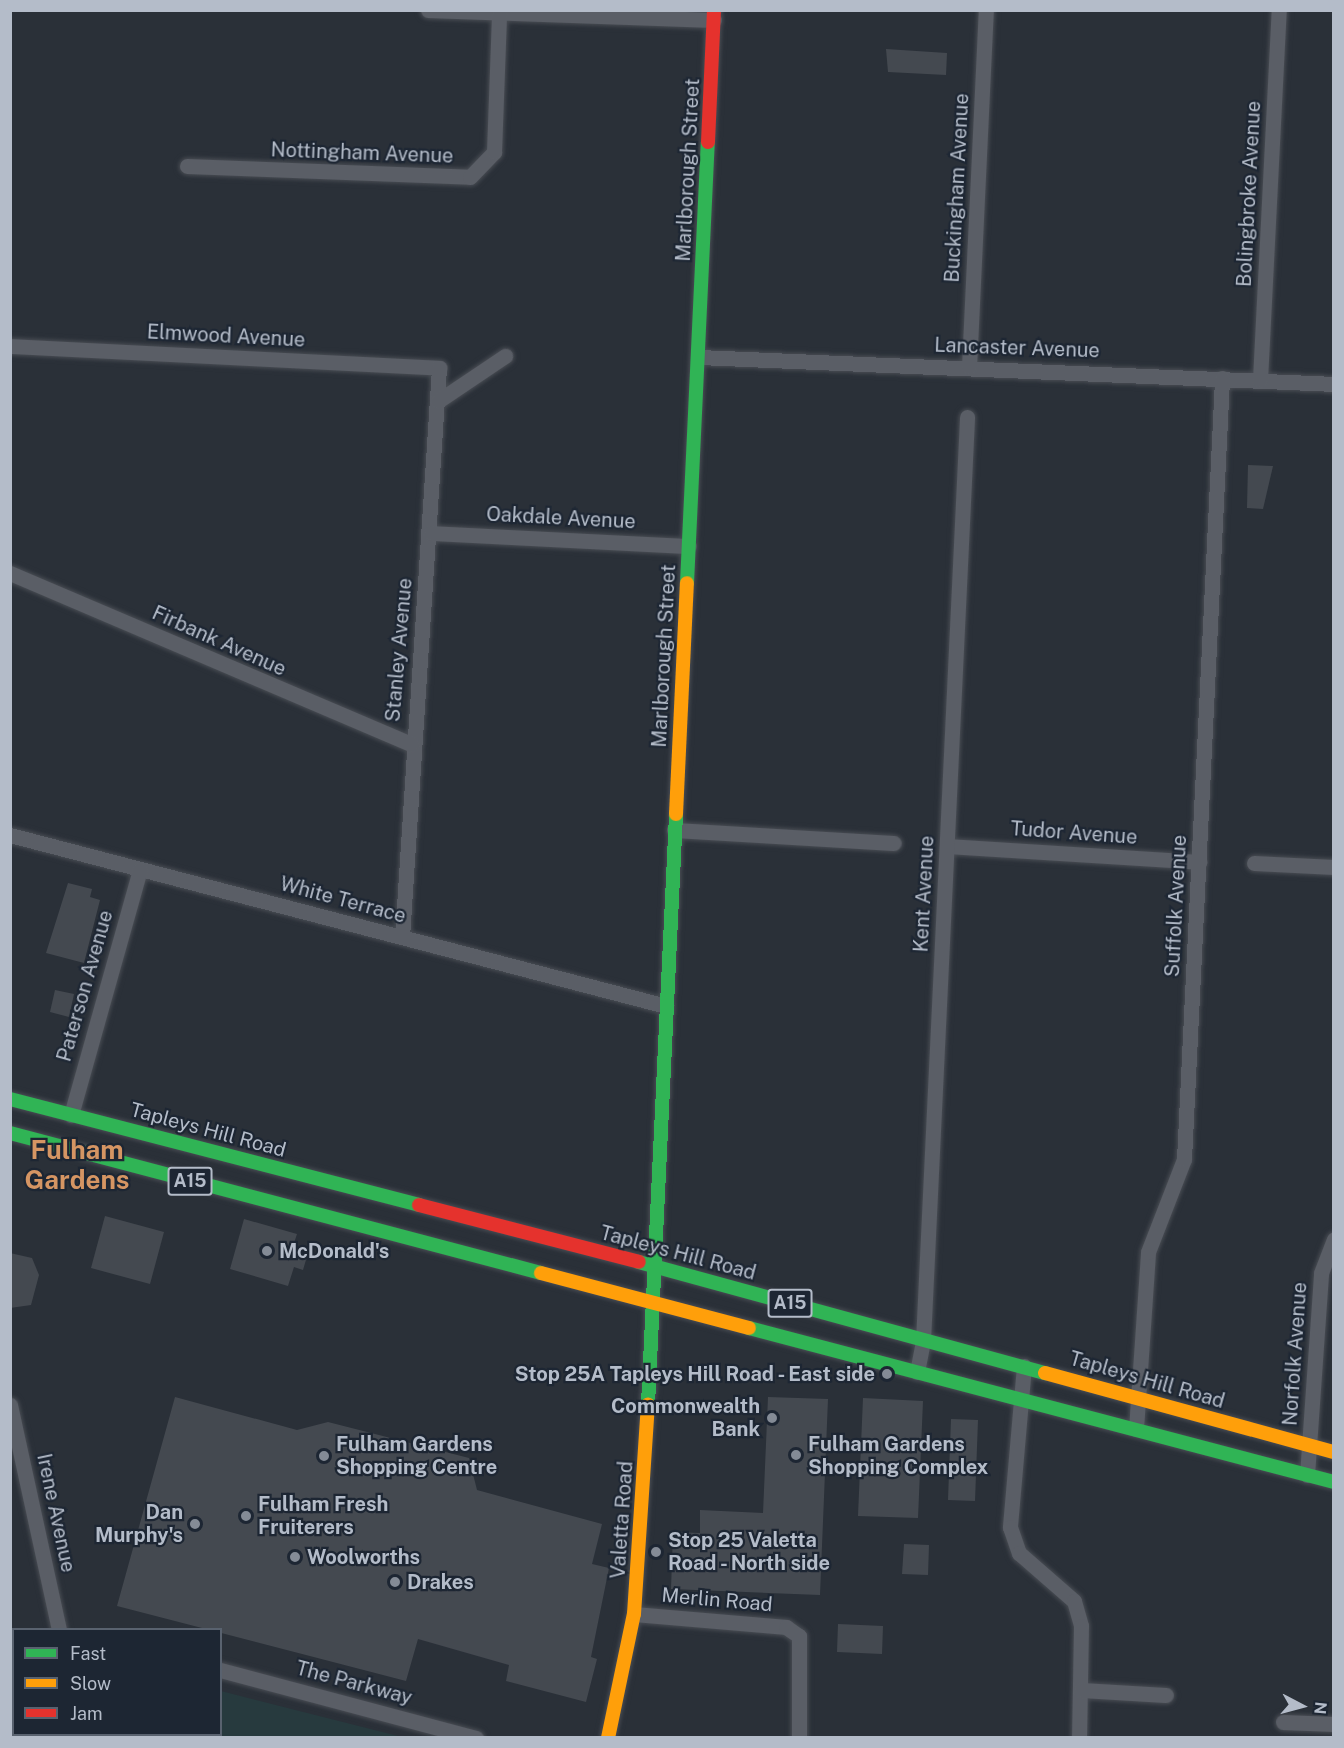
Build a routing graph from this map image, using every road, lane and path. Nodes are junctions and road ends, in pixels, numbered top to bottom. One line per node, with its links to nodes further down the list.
1 (428, 10): 4 (street)
2 (986, 10): 10 (street, Buckingham Avenue)
3 (1280, 10): 13 (street, Bolingbroke Avenue)
4 (499, 14): 5 (street); 6 (street, Nottingham Avenue)
5 (714, 15): 9 (main road, Marlborough Street)
6 (187, 165)
7 (10, 346): 11 (street, Elmwood Avenue)
8 (505, 356): 15 (street)
9 (699, 357): 10 (street, Lancaster Avenue); 18 (main road, Marlborough Street)
10 (969, 367): 12 (street, Lancaster Avenue)
11 (439, 368): 15 (street, Stanley Avenue)
12 (1222, 378): 13 (street, Lancaster Avenue); 25 (street, Suffolk Avenue)
13 (1260, 380): 14 (street, Lancaster Avenue)
14 (1334, 384)
15 (438, 401): 17 (street, Stanley Avenue)
16 (967, 417): 24 (street, Kent Avenue)
17 (431, 532): 18 (street, Oakdale Avenue); 20 (street, Stanley Avenue)
18 (689, 546): 21 (main road, Marlborough Street)
19 (10, 573): 20 (street, Firbank Avenue)
20 (411, 744): 29 (street, Stanley Avenue)
21 (674, 830): 23 (street); 30 (main road, Marlborough Street)
22 (10, 835): 28 (street, White Terrace)
23 (894, 843)
24 (947, 846): 25 (street, Tudor Avenue); 37 (street, Kent Avenue)
25 (1199, 862): 40 (street, Suffolk Avenue)
26 (1254, 863): 27 (street)
27 (1334, 867)
28 (140, 869): 29 (street, White Terrace); 32 (street, Paterson Avenue)
29 (402, 937): 30 (street, White Terrace)
30 (666, 1006): 35 (main road, Marlborough Street)
31 (10, 1100): 32 (main road, Tapleys Hill Road / A15)
32 (70, 1115): 35 (main road, Tapleys Hill Road / A15)
33 (10, 1133): 36 (main road, A15)
34 (1333, 1239): 44 (street, Norfolk Avenue)
35 (656, 1266): 36 (main road, Marlborough Street); 37 (main road, Tapleys Hill Road / A15)
36 (654, 1303): 39 (main road, A15); 48 (main road, Valetta Road)
37 (923, 1341): 38 (main road, Tapleys Hill Road / A15); 39 (street, Kent Avenue)
38 (1024, 1366): 40 (main road, Tapleys Hill Road / A15); 41 (street)
39 (917, 1372): 41 (main road, A15)
40 (1139, 1397): 43 (street, Suffolk Avenue); 44 (main road, Tapleys Hill Road / A15)
41 (1017, 1398): 43 (main road, A15); 51 (street)
42 (10, 1405): 49 (street, Irene Avenue)
43 (1136, 1429): 46 (main road, A15)
44 (1310, 1446): 45 (main road, Tapleys Hill Road / A15); 46 (street, Norfolk Avenue)
45 (1334, 1452)
46 (1306, 1475): 47 (main road, A15)
47 (1334, 1482)
48 (634, 1614): 56 (main road, Valetta Road); 57 (street, Merlin Road)
49 (60, 1628)
50 (222, 1671): 55 (street, The Parkway)
51 (1081, 1690): 52 (street); 58 (street)
52 (1166, 1695)
53 (1283, 1722): 54 (street)
54 (1334, 1724)
55 (477, 1737)
56 (608, 1737)
57 (799, 1737)
58 (1079, 1737)

